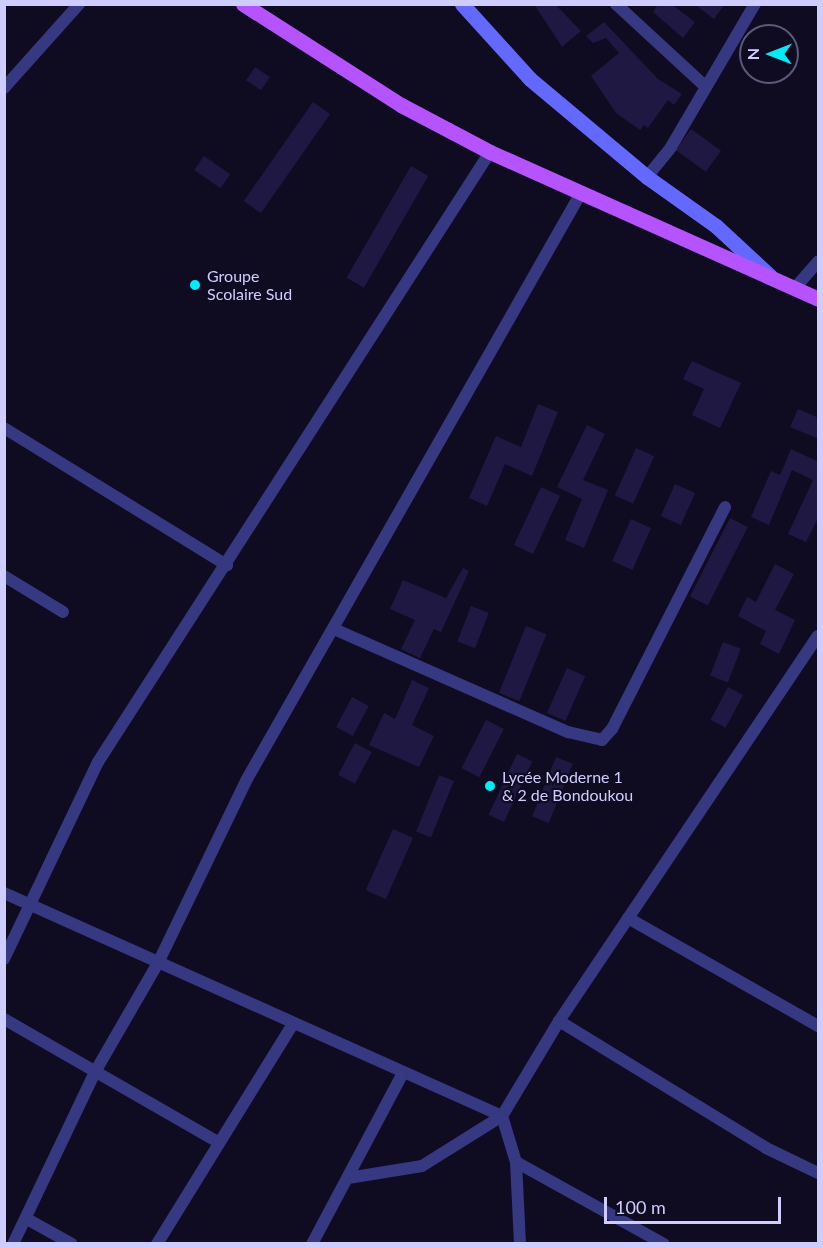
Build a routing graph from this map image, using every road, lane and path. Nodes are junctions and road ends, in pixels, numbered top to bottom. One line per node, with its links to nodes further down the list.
1 (79, 4): 7 (street)
2 (243, 4): 8 (main road)
3 (462, 4): 9 (street)
4 (616, 4): 6 (street)
5 (755, 4): 6 (street)
6 (706, 87): 9 (street)
7 (4, 88)
8 (490, 152): 10 (main road); 17 (street)
9 (647, 177): 12 (street)
10 (581, 193): 12 (main road); 20 (street)
11 (819, 262): 13 (street)
12 (771, 277): 13 (main road)
13 (795, 288): 14 (main road)
14 (819, 299)
15 (4, 428): 17 (street)
16 (725, 507): 20 (street)
17 (227, 565): 23 (street)
18 (4, 576): 19 (street)
19 (63, 612)
20 (334, 629): 26 (street)
21 (819, 636): 24 (street)
22 (4, 893): 23 (street)
23 (32, 906): 25 (street); 26 (street)
24 (628, 918): 28 (street); 30 (street)
25 (4, 959)
26 (158, 963): 29 (street); 31 (street)
27 (4, 1019): 31 (street)
28 (559, 1021): 33 (street); 36 (street)
29 (292, 1024): 32 (street); 34 (street)
30 (819, 1026)
31 (95, 1072): 34 (street); 38 (street)
32 (402, 1075): 33 (street); 37 (street)
33 (502, 1116): 35 (street); 37 (street)
34 (218, 1142): 41 (street)
35 (516, 1162): 43 (street); 44 (street)
36 (819, 1173)
37 (348, 1178): 42 (street)
38 (27, 1219): 39 (street); 40 (street)
39 (14, 1244)
40 (72, 1244)
41 (157, 1244)
42 (312, 1244)
43 (520, 1244)
44 (664, 1244)

